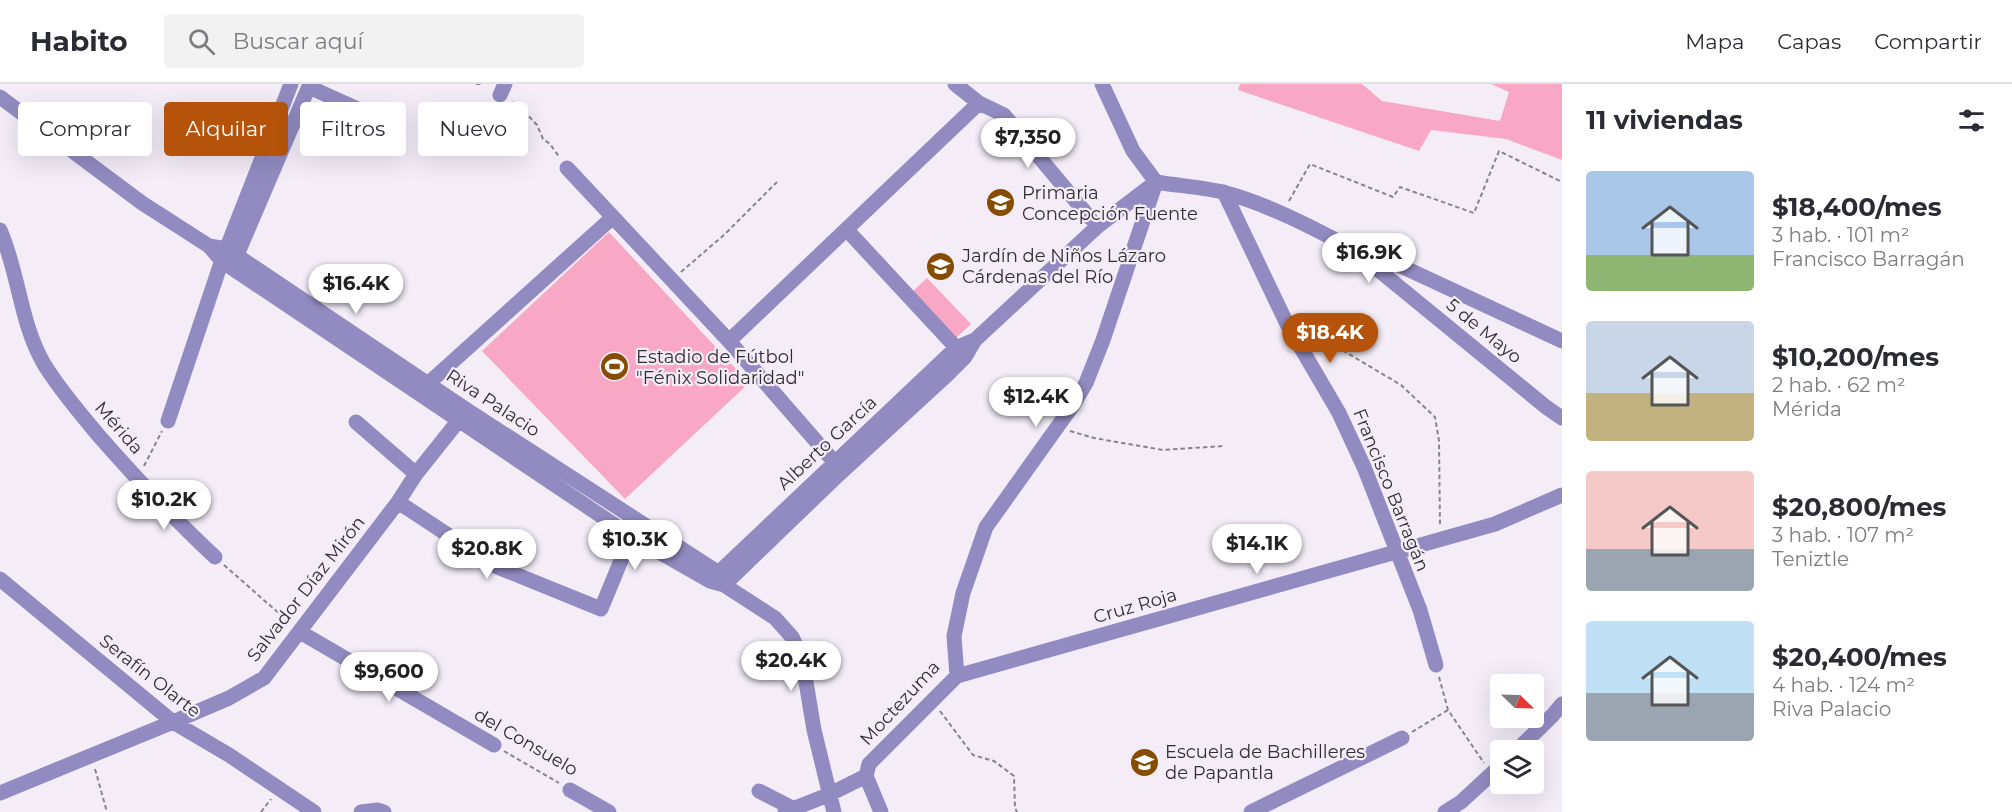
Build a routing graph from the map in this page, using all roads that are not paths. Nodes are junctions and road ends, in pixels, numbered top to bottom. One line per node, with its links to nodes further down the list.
1 (291, 84): 6 (street)
2 (955, 84): 9 (street)
3 (1102, 84): 12 (street)
4 (310, 86): 7 (street); 8 (street)
5 (0, 97): 19 (street, Riva Palacio)
6 (284, 101): 10 (street); 19 (street)
7 (302, 102)
8 (344, 102)
9 (980, 103): 15 (street); 17 (street)
10 (300, 107): 19 (street)
11 (567, 168): 14 (street)
12 (1156, 182): 13 (street, 5 de Mayo); 22 (street, Alberto García); 40 (street, Moctezuma)
13 (1224, 192): 18 (street, 5 de Mayo); 34 (street, Francisco Barragán)
14 (613, 217): 20 (street); 23 (street)
15 (1090, 218)
16 (0, 230): 35 (street, Mérida)
17 (847, 230): 20 (street); 22 (street)
18 (1354, 250): 21 (street); 25 (street, 5 de Mayo)
19 (229, 258): 23 (street, Riva Palacio); 26 (street)
20 (729, 341): 28 (street)
21 (1562, 341)
22 (961, 352): 28 (street, Alberto García)
23 (423, 388): 24 (street, Riva Palacio)
24 (463, 415): 29 (street, Salvador Díaz Mirón); 32 (street, Riva Palacio); 33 (street, Riva Palacio)
25 (1562, 418)
26 (168, 421)
27 (356, 422): 29 (street)
28 (838, 466): 37 (street, Alberto García)
29 (416, 474): 31 (street, Salvador Díaz Mirón)
30 (1562, 495): 34 (street, Cruz Roja)
31 (398, 502): 33 (street); 38 (street, Salvador Díaz Mirón)
32 (638, 521): 33 (street); 37 (street, Riva Palacio)
33 (631, 536): 37 (street, Riva Palacio)
34 (1396, 553): 39 (street, Francisco Barragán); 40 (street, Cruz Roja)
35 (215, 557)
36 (0, 579): 42 (street, Serafín Olarte)
37 (718, 579): 51 (street, Riva Palacio)
38 (300, 632): 42 (street, Salvador Díaz Mirón); 45 (street, del Consuelo)
39 (1436, 665)
40 (957, 676): 47 (street, Moctezuma)
41 (1562, 704): 44 (street)
42 (173, 722): 50 (street, Salvador Díaz Mirón); 53 (street, Serafín Olarte)
43 (1402, 738): 59 (street)
44 (1527, 740)
45 (494, 745)
46 (1490, 775): 60 (street)
47 (866, 776): 51 (street); 58 (street, Moctezuma)
48 (570, 790): 56 (street, del Consuelo)
49 (759, 791): 52 (street)
50 (0, 793)
51 (828, 795): 52 (street); 57 (street, Riva Palacio)
52 (790, 810)
53 (314, 812)
54 (361, 812): 55 (street)
55 (384, 812)
56 (609, 812)
57 (834, 812)
58 (881, 812)
59 (1251, 812)
60 (1445, 812)

